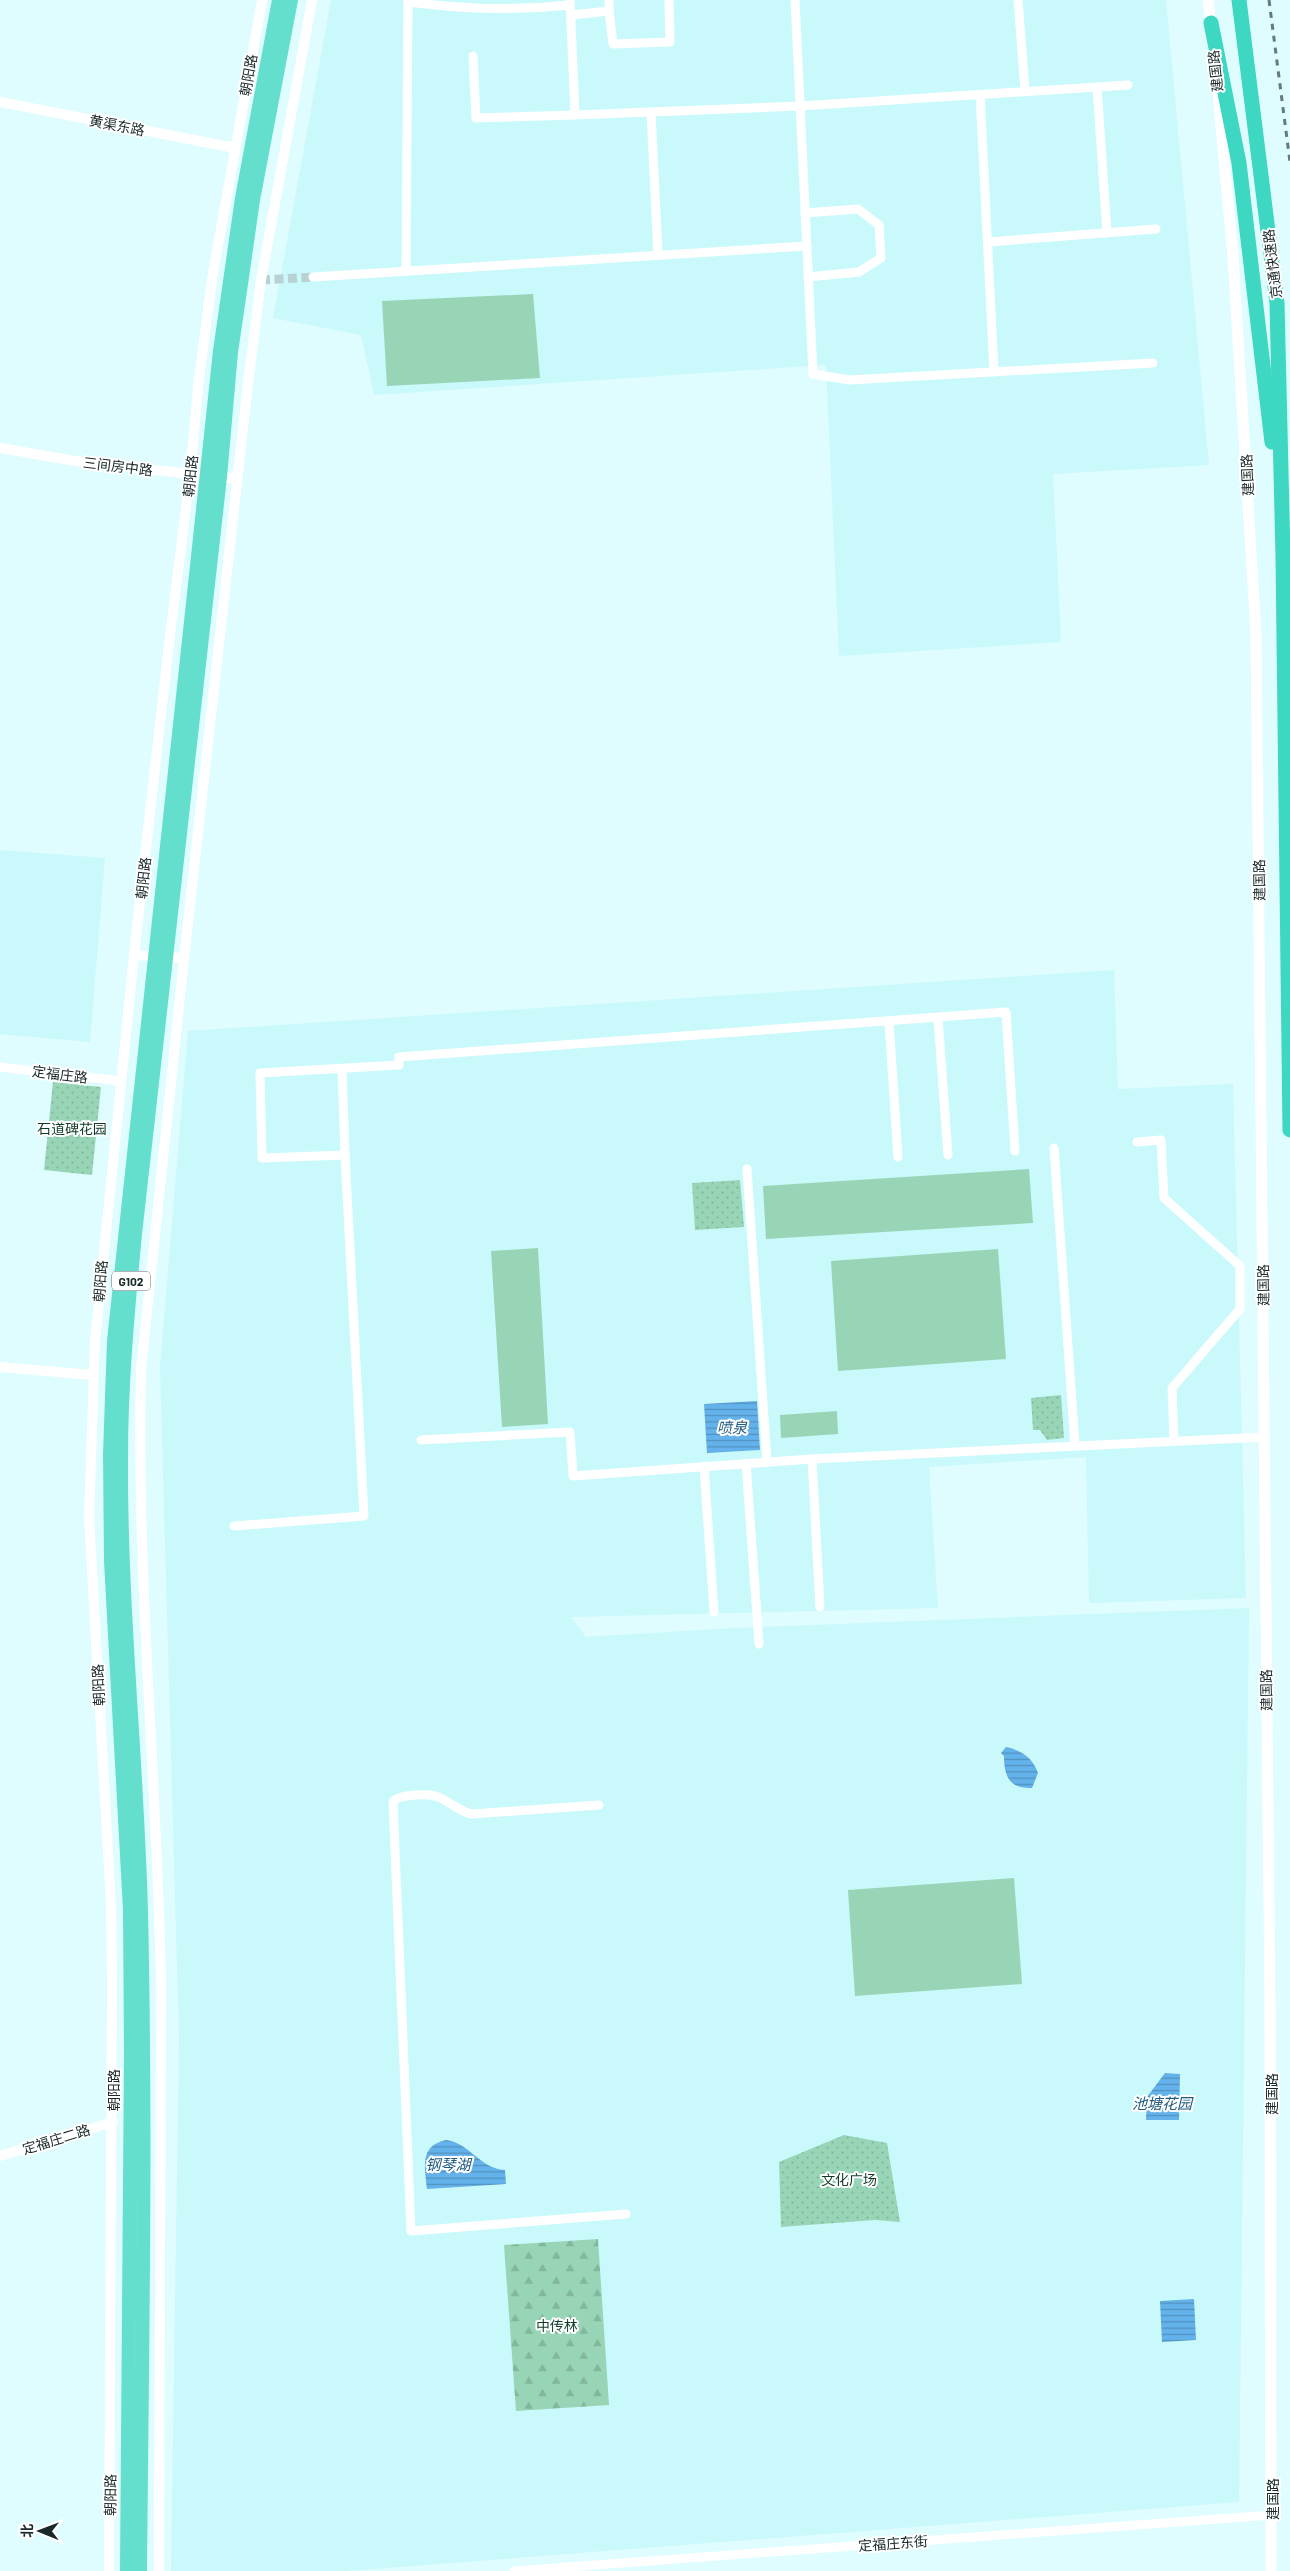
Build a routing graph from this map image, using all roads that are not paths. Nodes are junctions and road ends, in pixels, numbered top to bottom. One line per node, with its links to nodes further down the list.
1 (262, 0): 25 (street, 朝阳路)
2 (279, 0): 39 (highway, 朝阳路 / G102)
3 (291, 0): 39 (highway, 朝阳路 / G102)
4 (312, 0): 40 (street)
5 (609, 0): 13 (street)
6 (669, 0): 13 (street)
7 (796, 0): 22 (street)
8 (1018, 0): 19 (street)
9 (1208, 0): 15 (main road, 建国路)
10 (1239, 0): 41 (highway, 京通快速路)
11 (408, 1): 12 (street); 32 (street)
12 (570, 2): 14 (street)
13 (609, 11): 14 (street)
14 (571, 15): 24 (street)
15 (1211, 23): 41 (highway); 60 (main road, 建国路)
16 (473, 56): 24 (street)
17 (1128, 85): 18 (street)
18 (1097, 87): 19 (street); 28 (street)
19 (1025, 92): 20 (street)
20 (980, 94): 22 (street); 29 (street)
21 (0, 102): 25 (street, 黄渠东路)
22 (800, 106): 23 (street); 26 (street)
23 (651, 112): 24 (street); 31 (street)
24 (575, 115)
25 (235, 148): 38 (street, 朝阳路)
26 (805, 213): 30 (street); 34 (street)
27 (1156, 230): 28 (street)
28 (1106, 233): 29 (street)
29 (988, 242): 36 (street)
30 (807, 246): 31 (street); 34 (street)
31 (658, 255): 32 (street)
32 (406, 271): 33 (street)
33 (313, 276)
34 (808, 277): 36 (street)
35 (1153, 363): 36 (street)
36 (994, 372)
37 (0, 448): 38 (street, 三间房中路)
38 (190, 474): 39 (street, 三间房中路); 42 (street, 朝阳路)
39 (213, 477): 40 (street, 三间房中路); 43 (highway, 朝阳路 / G102)
40 (237, 479): 44 (street)
41 (1283, 556): 50 (highway, 京通快速路)
42 (134, 955): 43 (street); 49 (street, 朝阳路)
43 (160, 956): 44 (street); 79 (highway, 朝阳路 / G102); 80 (highway, 朝阳路 / G102)
44 (184, 958): 81 (street)
45 (938, 1018): 46 (street); 53 (street); 55 (street)
46 (889, 1022): 48 (street); 56 (street)
47 (0, 1067): 49 (street, 定福庄路)
48 (342, 1069): 54 (street); 54 (street)
49 (121, 1081): 59 (street, 朝阳路)
50 (1290, 1130)
51 (1137, 1142): 62 (street)
52 (1054, 1148): 63 (street)
53 (1015, 1151)
54 (345, 1155): 68 (street)
55 (948, 1155)
56 (898, 1157)
57 (747, 1170): 65 (street)
58 (0, 1367): 59 (street)
59 (93, 1375): 73 (street, 朝阳路)
60 (1265, 1436): 62 (street); 76 (main road, 建国路)
61 (421, 1440): 67 (street)
62 (1174, 1441): 63 (street)
63 (1075, 1445): 64 (street)
64 (812, 1459): 65 (street); 69 (street)
65 (767, 1462): 66 (street)
66 (746, 1463): 67 (street); 71 (street)
67 (704, 1466): 70 (street)
68 (234, 1526)
69 (820, 1607)
70 (714, 1612)
71 (759, 1644)
72 (599, 1805): 75 (street)
73 (113, 2122): 74 (street, 定福庄二路); 78 (street, 朝阳路)
74 (0, 2156)
75 (626, 2214)
76 (1272, 2514): 77 (street, 定福庄东街); 84 (main road, 建国路)
77 (654, 2561): 82 (street, 定福庄东街); 83 (street)
78 (109, 2571)
79 (127, 2571)
80 (140, 2571)
81 (158, 2571)
82 (514, 2571)
83 (655, 2571)
84 (1271, 2571)

